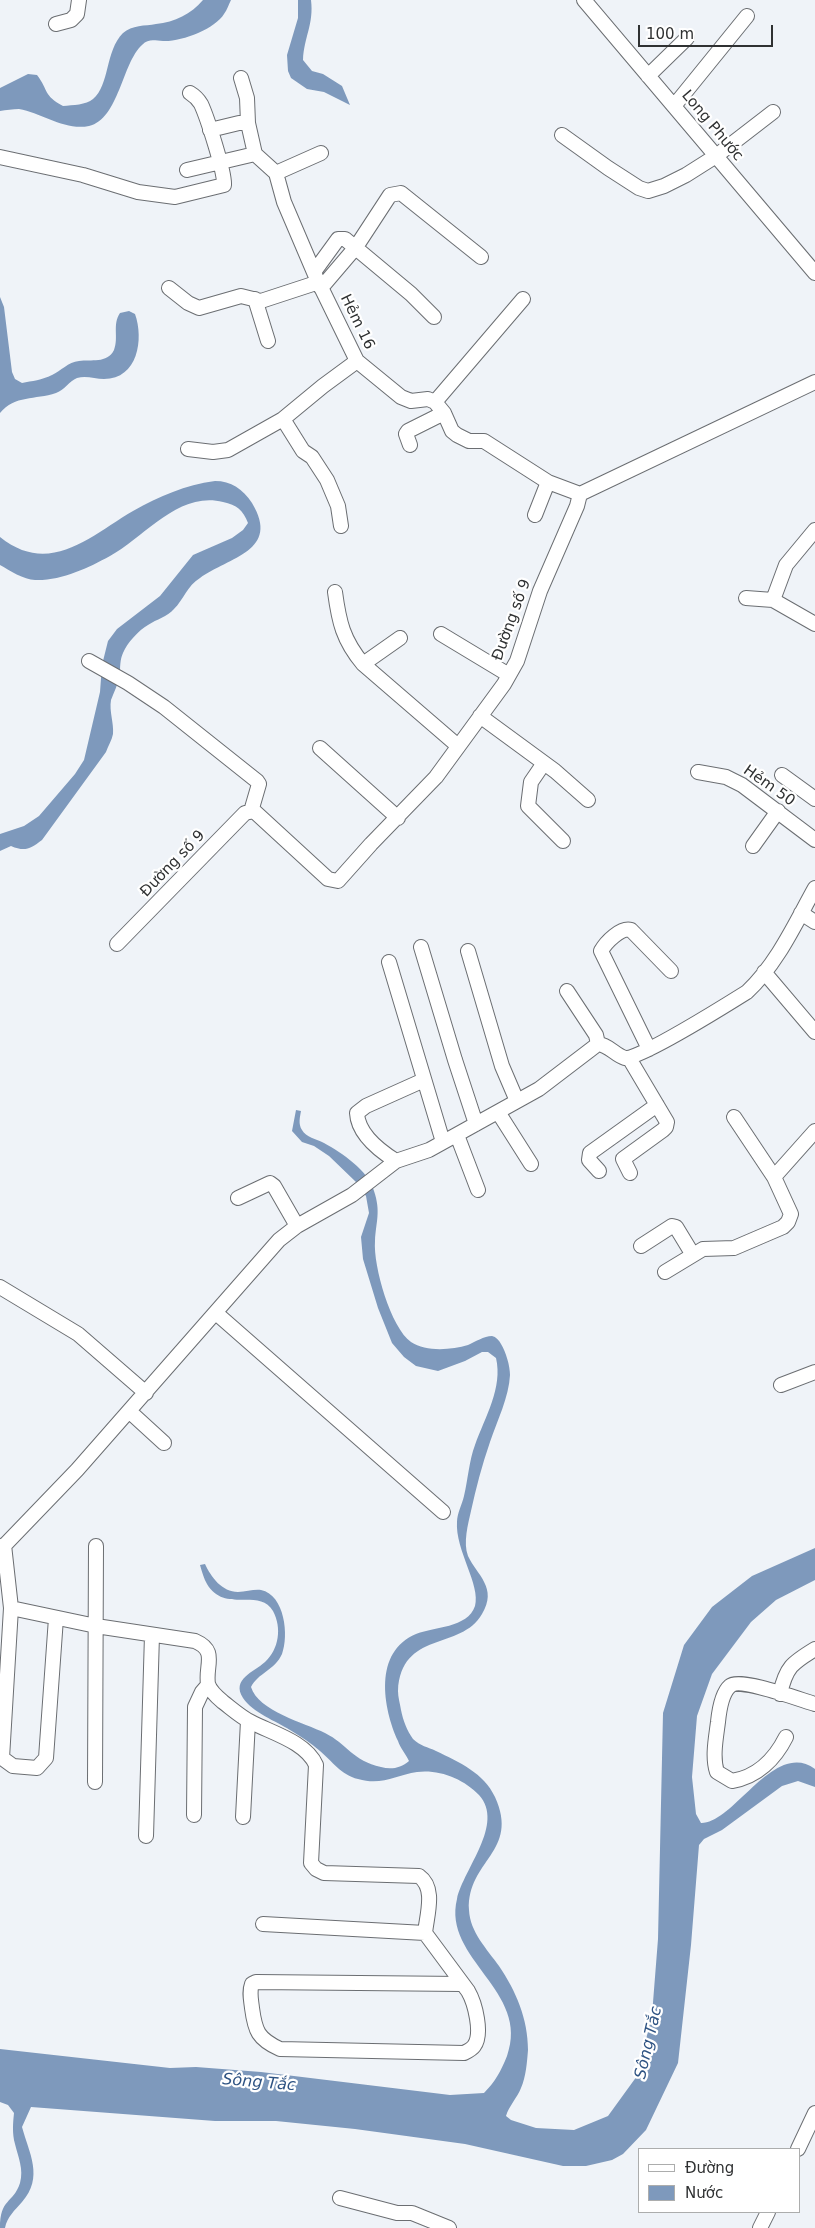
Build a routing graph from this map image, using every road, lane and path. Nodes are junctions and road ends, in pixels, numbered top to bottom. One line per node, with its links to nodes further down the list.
1 (78, 0): 4 (street)
2 (584, 0): 6 (street, Long Phước)
3 (747, 16): 9 (street)
4 (56, 24)
5 (687, 38): 6 (street)
6 (648, 76): 9 (street, Long Phước)
7 (241, 78): 11 (street)
8 (190, 93): 12 (street)
9 (674, 106): 16 (street, Long Phước)
10 (773, 112): 16 (street)
11 (248, 123): 12 (street); 14 (street)
12 (210, 130): 18 (street)
13 (562, 135): 16 (street)
14 (255, 154): 18 (street); 20 (street)
15 (321, 154): 20 (street)
16 (716, 156): 23 (street, Long Phước)
17 (0, 157): 18 (street)
18 (219, 162): 19 (street)
19 (187, 170)
20 (276, 173): 24 (street, Hẻm 16)
21 (356, 247): 22 (street); 24 (street); 24 (street); 28 (street)
22 (481, 257)
23 (815, 273)
24 (318, 280): 27 (street); 30 (street, Hẻm 16)
25 (170, 288): 27 (street)
26 (523, 299): 32 (street)
27 (254, 300): 29 (street)
28 (434, 317)
29 (268, 341)
30 (357, 361): 32 (street, Hẻm 16); 33 (street)
31 (815, 382): 37 (street)
32 (439, 408): 34 (street); 36 (street)
33 (282, 419): 35 (street); 39 (street)
34 (410, 445)
35 (188, 449)
36 (548, 482): 37 (street); 38 (street)
37 (580, 494): 49 (street, Đường số 9)
38 (536, 515)
39 (341, 526)
40 (815, 530): 43 (street)
41 (335, 592): 48 (street)
42 (746, 598): 43 (street)
43 (773, 600): 44 (street)
44 (815, 624)
45 (441, 634): 49 (street)
46 (400, 638): 48 (street)
47 (93, 663): 58 (street)
48 (363, 664): 51 (street)
49 (509, 675): 50 (street, Đường số 9)
50 (480, 716): 51 (street, Đường số 9); 53 (street)
51 (458, 746): 60 (street, Đường số 9)
52 (320, 748): 60 (street)
53 (544, 763): 57 (street); 62 (street)
54 (698, 772): 59 (street, Hẻm 50)
55 (782, 775): 56 (street)
56 (815, 799)
57 (588, 800)
58 (254, 811): 60 (street, Đường số 9); 67 (street, Đường số 9)
59 (778, 811): 61 (street, Hẻm 50); 63 (street)
60 (398, 818)
61 (815, 840)
62 (563, 841)
63 (753, 846)
64 (815, 888): 65 (street)
65 (801, 913): 66 (street); 72 (street)
66 (815, 922)
67 (117, 944)
68 (422, 947): 83 (street)
69 (468, 951): 79 (street)
70 (389, 962): 78 (street)
71 (671, 971): 76 (street)
72 (764, 972): 74 (street); 76 (street)
73 (567, 991): 75 (street)
74 (814, 1028)
75 (598, 1044): 77 (street); 79 (street)
76 (649, 1049): 77 (street)
77 (629, 1058): 80 (street)
78 (424, 1080): 86 (street); 87 (street)
79 (517, 1101): 81 (street)
80 (657, 1105): 89 (street); 90 (street)
81 (498, 1112): 83 (street); 88 (street)
82 (734, 1117): 91 (street)
83 (476, 1124): 85 (street)
84 (815, 1132): 91 (street)
85 (457, 1134): 86 (street); 92 (street)
86 (443, 1142): 87 (street)
87 (392, 1164): 94 (street)
88 (531, 1164)
89 (599, 1172)
90 (630, 1173)
91 (774, 1177): 96 (street)
92 (478, 1190)
93 (238, 1198): 94 (street)
94 (297, 1226): 99 (street)
95 (641, 1246): 96 (street)
96 (693, 1255): 97 (street)
97 (665, 1272)
98 (0, 1288): 102 (street)
99 (216, 1313): 102 (street); 105 (street)
100 (815, 1372): 101 (street)
101 (781, 1385)
102 (146, 1392): 103 (street)
103 (129, 1411): 104 (street); 107 (street)
104 (164, 1443)
105 (443, 1512)
106 (96, 1546): 110 (street)
107 (2, 1548): 108 (street)
108 (11, 1608): 109 (street); 109 (street)
109 (56, 1618): 110 (street)
110 (96, 1626): 111 (street); 118 (street)
111 (152, 1635): 113 (street); 121 (street)
112 (815, 1648): 114 (street)
113 (208, 1684): 116 (street); 119 (street)
114 (780, 1694): 115 (street); 117 (street)
115 (815, 1704)
116 (248, 1721): 120 (street); 123 (street)
117 (786, 1737)
118 (95, 1782)
119 (194, 1815)
120 (243, 1817)
121 (146, 1836)
122 (263, 1924): 123 (street)
123 (425, 1933): 124 (street)
124 (462, 1984): 124 (street)
125 (815, 2113): 126 (street)
126 (798, 2148)
127 (340, 2198): 129 (street)
128 (768, 2213): 130 (street)
129 (449, 2228)
130 (760, 2228)

